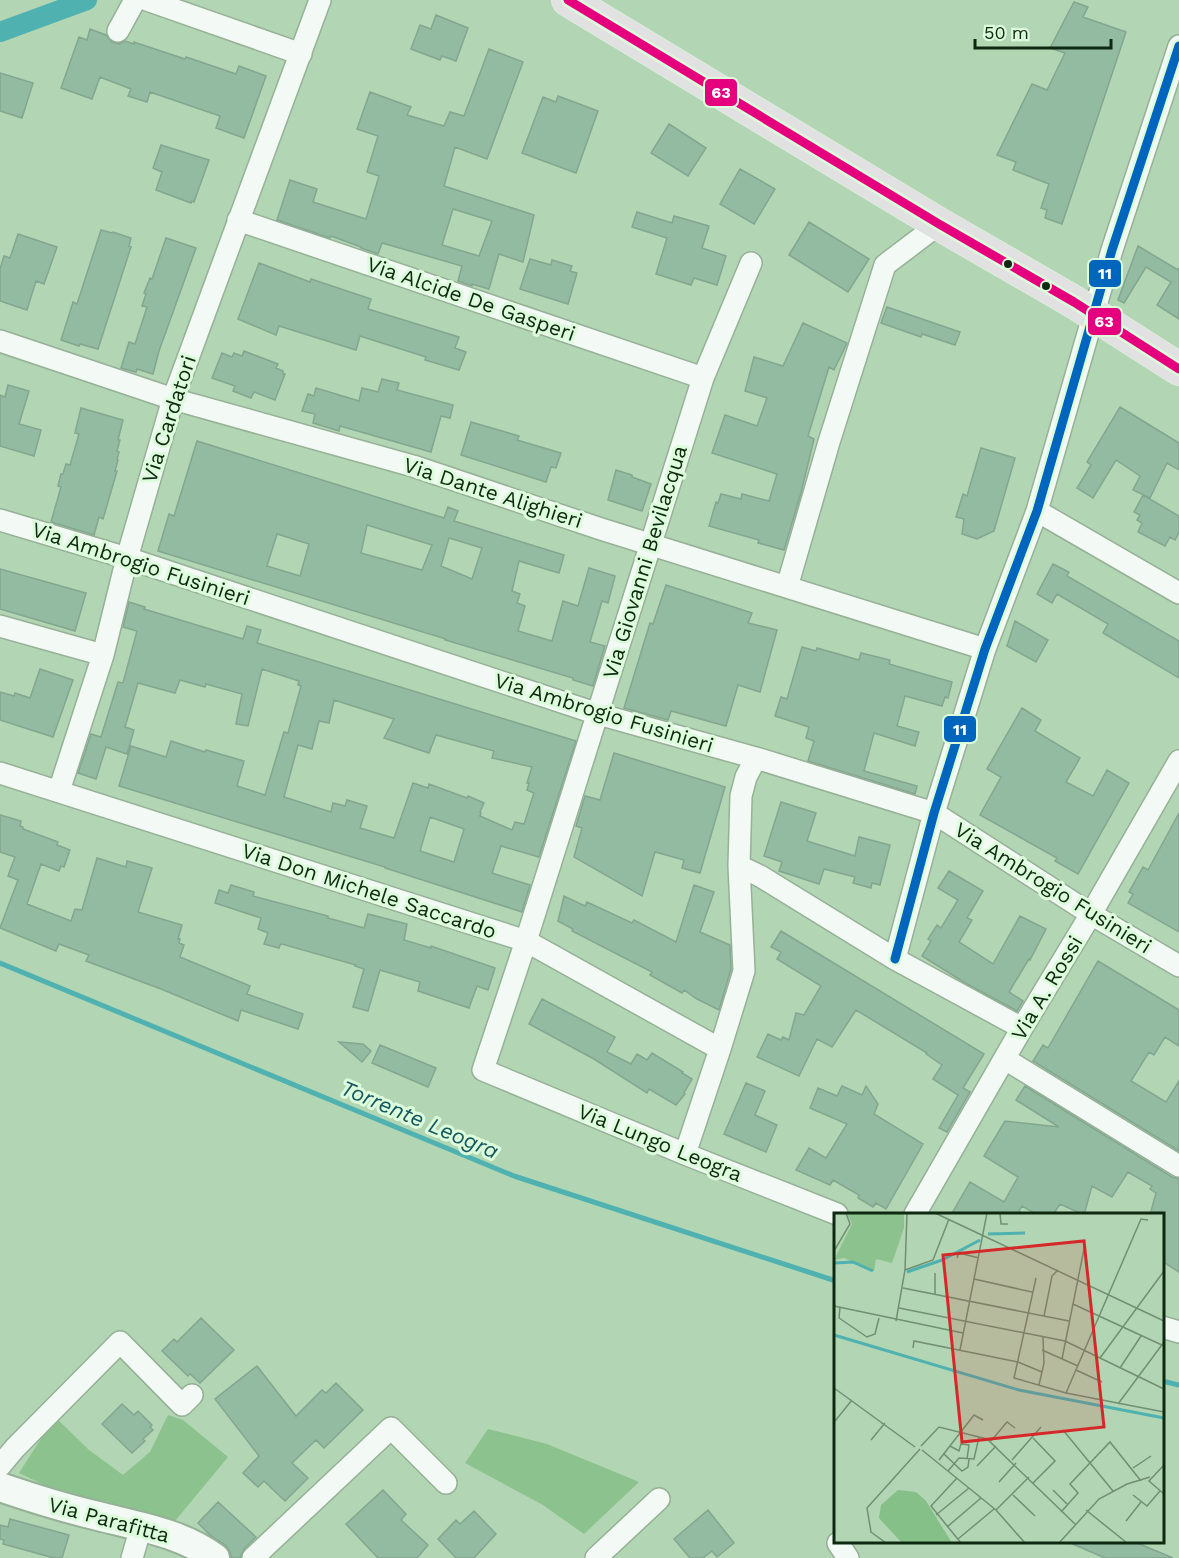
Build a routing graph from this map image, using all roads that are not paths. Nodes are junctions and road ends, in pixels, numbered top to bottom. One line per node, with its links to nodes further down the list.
1 (135, 0): 5 (street)
2 (147, 0): 7 (street)
3 (320, 0): 7 (street, Via Cardatori)
4 (568, 0): 9 (main road)
5 (118, 31)
6 (1179, 46): 11 (street)
7 (300, 54): 8 (street, Via Cardatori)
8 (238, 220): 14 (street, Via Alcide De Gasperi); 15 (street, Via Cardatori)
9 (939, 224): 11 (main road); 20 (street)
10 (751, 263): 14 (street, Via Giovanni Bevilacqua)
11 (1094, 315): 13 (main road); 16 (street)
12 (0, 341): 15 (street, Via Dante Alighieri)
13 (1179, 369)
14 (703, 378): 18 (street, Via Giovanni Bevilacqua)
15 (173, 399): 18 (street, Via Dante Alighieri); 19 (street, Via Cardatori)
16 (1037, 511): 21 (street); 23 (street)
17 (0, 520): 19 (street, Via Ambrogio Fusinieri)
18 (650, 545): 20 (street, Via Dante Alighieri); 25 (street, Via Giovanni Bevilacqua)
19 (127, 558): 24 (street, Via Cardatori); 25 (street, Via Ambrogio Fusinieri)
20 (787, 587): 23 (street, Via Dante Alighieri)
21 (1179, 593)
22 (0, 626): 24 (street)
23 (985, 649): 30 (street)
24 (103, 656): 29 (street, Via Cardatori)
25 (598, 714): 26 (street, Via Ambrogio Fusinieri); 33 (street, Via Giovanni Bevilacqua)
26 (756, 758): 30 (street, Via Ambrogio Fusinieri); 31 (street)
27 (1179, 761): 32 (street, Via A. Rossi)
28 (0, 772): 29 (street, Via Don Michele Saccardo)
29 (59, 790): 33 (street, Via Don Michele Saccardo)
30 (934, 813): 32 (street, Via Ambrogio Fusinieri); 34 (street)
31 (740, 866): 34 (street); 37 (street)
32 (1091, 914): 35 (street, Via Ambrogio Fusinieri); 36 (street, Via A. Rossi)
33 (526, 941): 37 (street, Via Don Michele Saccardo); 39 (street, Via Giovanni Bevilacqua)
34 (895, 959): 36 (street)
35 (1179, 966)
36 (1022, 1028): 38 (street, Via A. Rossi)
37 (720, 1049): 40 (street)
38 (1005, 1059): 41 (street); 42 (street, Via A. Rossi)
39 (483, 1070): 40 (street, Via Lungo Leogra)
40 (685, 1154): 43 (street, Via Lungo Leogra)
41 (1179, 1166)
42 (916, 1213)
43 (834, 1214)
44 (1164, 1328): 45 (street)
45 (1179, 1332)
46 (192, 1395): 47 (street)
47 (0, 1466)
48 (446, 1483): 54 (street)
49 (0, 1487): 51 (street, Via Parafitta)
50 (659, 1499): 55 (street)
51 (141, 1527): 52 (street); 53 (street, Via Parafitta)
52 (132, 1558)
53 (215, 1558)
54 (253, 1558)
55 (596, 1558)

